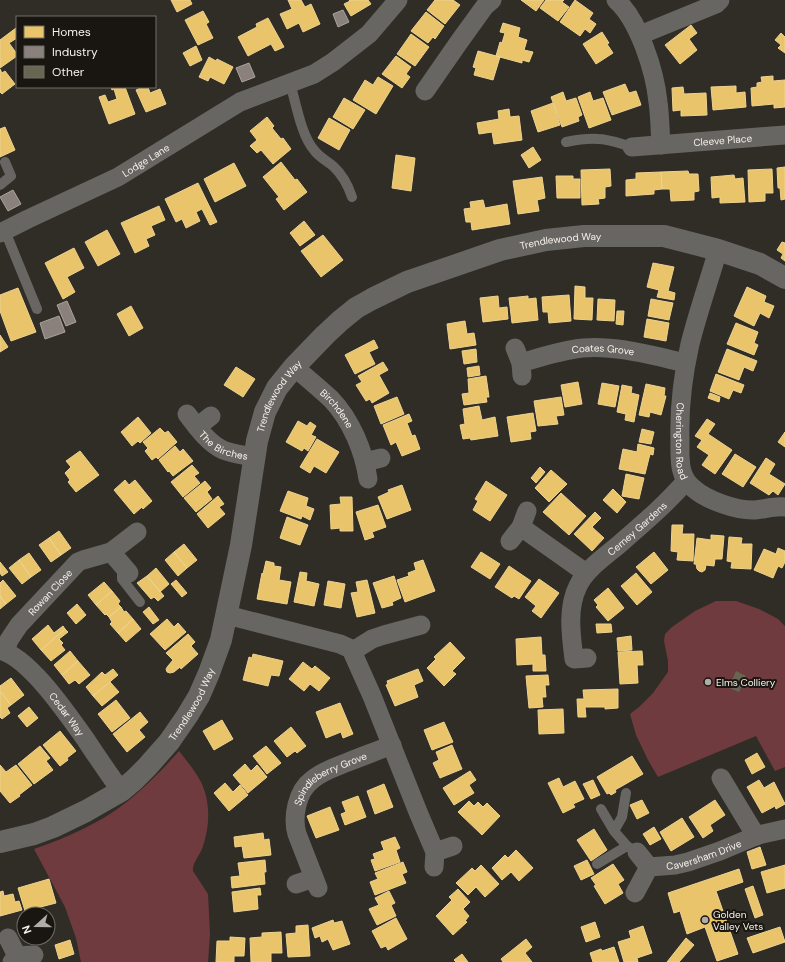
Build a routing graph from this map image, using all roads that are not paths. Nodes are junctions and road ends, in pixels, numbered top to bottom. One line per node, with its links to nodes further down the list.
1 (398, 0): 6 (street, Lodge Lane)
2 (492, 0): 7 (street)
3 (616, 0): 5 (street)
4 (721, 7): 5 (street)
5 (640, 35): 10 (street)
6 (290, 83): 14 (lane); 15 (street, Lodge Lane)
7 (425, 91)
8 (785, 135): 10 (street, Cleeve Place)
9 (566, 142): 11 (lane)
10 (661, 145): 11 (street, Cleeve Place)
11 (632, 147)
12 (5, 162): 13 (lane)
13 (0, 185)
14 (352, 197)
15 (2, 232): 18 (lane)
16 (718, 250): 17 (street, Trendlewood Way); 20 (street, Cherington Road); 21 (street, Trendlewood Way)
17 (785, 278)
18 (37, 309)
19 (519, 362): 20 (street, Coates Grove)
20 (686, 363): 25 (street, Cherington Road)
21 (294, 367): 23 (street, Trendlewood Way); 24 (street, Birchdene)
22 (198, 419): 23 (street, The Birches)
23 (254, 457): 32 (street, Trendlewood Way)
24 (371, 467)
25 (686, 481): 26 (street, Cherington Road); 30 (street, Cerney Gardens)
26 (785, 507)
27 (520, 527): 30 (street)
28 (137, 532): 29 (street, Rowan Close)
29 (121, 563): 31 (lane); 34 (street, Rowan Close)
30 (586, 573): 36 (street, Cerney Gardens)
31 (140, 602)
32 (227, 615): 35 (street); 39 (street, Trendlewood Way)
33 (412, 632): 35 (street)
34 (2, 651): 39 (street, Cedar Way)
35 (353, 651): 37 (street)
36 (587, 658)
37 (392, 745): 46 (street); 50 (street, Spindleberry Grove)
38 (721, 778): 44 (street, Caversham Drive)
39 (121, 791): 45 (street, Trendlewood Way)
40 (626, 793): 43 (lane)
41 (601, 809): 43 (lane)
42 (785, 829): 44 (street, Caversham Drive)
43 (614, 831): 47 (lane)
44 (756, 836): 49 (street, Caversham Drive)
45 (0, 842)
46 (453, 846)
47 (632, 849): 48 (lane); 49 (street)
48 (597, 864)
49 (649, 867): 51 (street)
50 (309, 883)
51 (635, 893)
52 (8, 938): 53 (street)
53 (21, 957)

